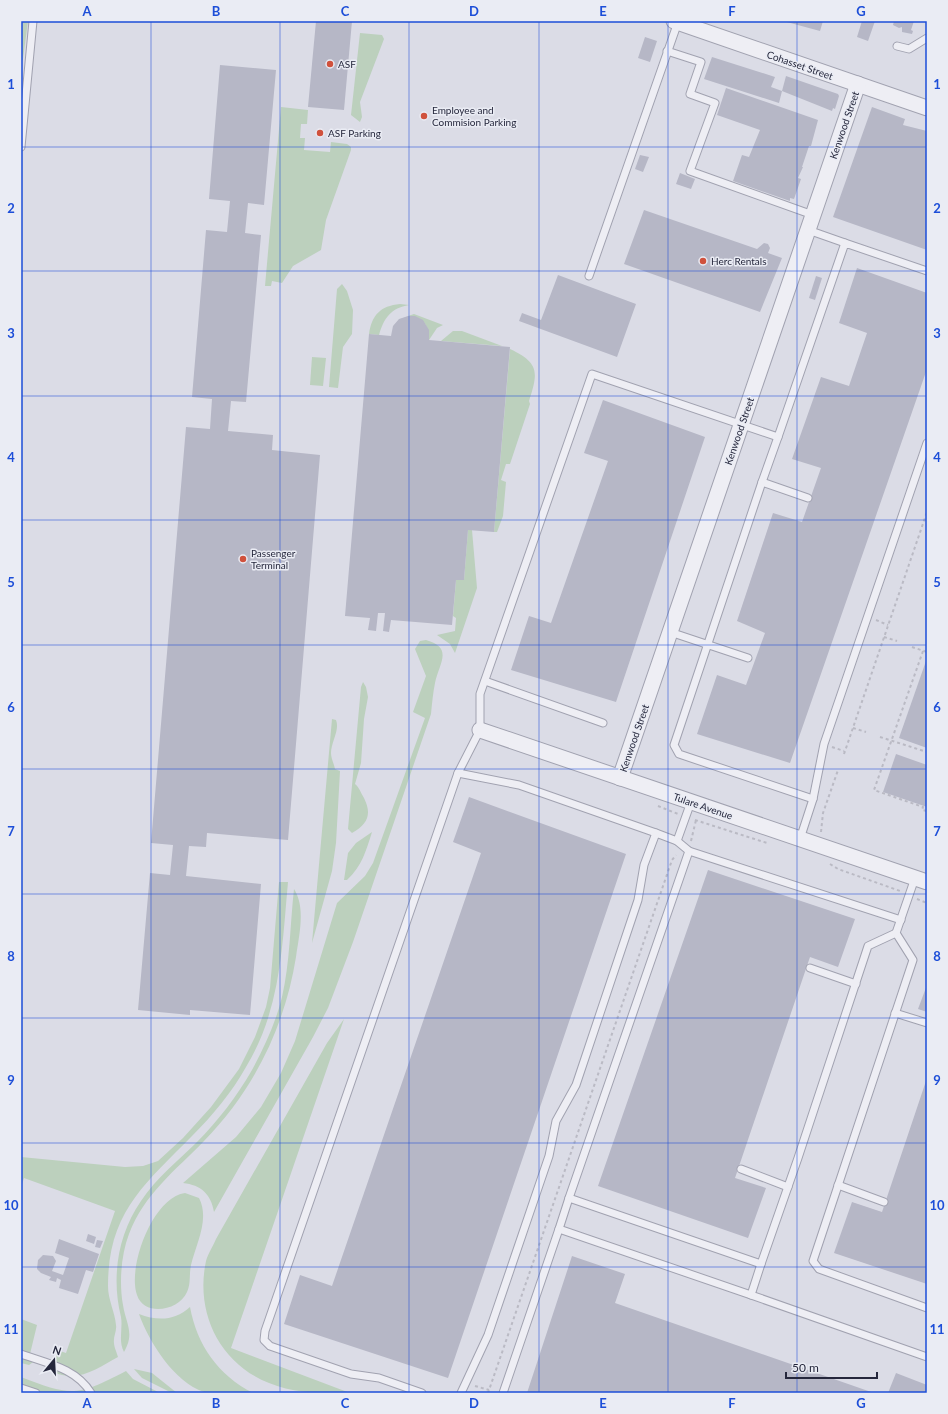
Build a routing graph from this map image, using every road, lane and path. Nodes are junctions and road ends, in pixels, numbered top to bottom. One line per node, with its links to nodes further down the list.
1 (33, 21): 8 (lane)
2 (676, 22): 5 (lane); 6 (street, Cohasset Street)
3 (927, 38): 4 (lane)
4 (897, 46)
5 (667, 51): 9 (lane); 13 (lane)
6 (858, 84): 7 (street, Cohasset Street); 9 (street, Kenwood Street)
7 (927, 108)
8 (21, 147)
9 (813, 215): 10 (street, Kenwood Street)
10 (808, 230): 11 (lane); 14 (street, Kenwood Street)
11 (845, 243): 12 (lane); 15 (lane)
12 (927, 271)
13 (589, 276)
14 (742, 424): 15 (lane); 22 (street, Kenwood Street); 30 (lane)
15 (778, 437): 17 (lane)
16 (927, 443): 42 (lane)
17 (762, 482): 18 (lane); 25 (lane)
18 (808, 498)
19 (927, 512): 21 (path)
20 (873, 619): 21 (path)
21 (888, 624): 23 (path)
22 (670, 632): 25 (lane); 41 (street, Kenwood Street)
23 (884, 637): 24 (path); 32 (path)
24 (897, 642)
25 (708, 645): 29 (lane); 42 (lane)
26 (912, 647): 27 (path)
27 (923, 651): 28 (path); 36 (path)
28 (927, 652)
29 (748, 658)
30 (484, 681): 31 (lane); 33 (lane)
31 (602, 723)
32 (853, 728): 34 (path); 37 (path)
33 (480, 730): 40 (lane); 41 (street, Tulare Avenue)
34 (866, 732)
35 (880, 737): 36 (path)
36 (892, 741): 38 (path); 45 (path)
37 (830, 746)
38 (927, 752)
39 (838, 770): 49 (path)
40 (458, 773): 48 (lane); 80 (lane)
41 (620, 778): 43 (street, Tulare Avenue)
42 (813, 800): 50 (lane)
43 (691, 802): 46 (lane); 50 (street, Tulare Avenue)
44 (651, 804): 46 (path)
45 (927, 811)
46 (685, 817): 47 (path); 51 (lane)
47 (696, 820): 52 (path); 53 (path)
48 (656, 833): 51 (lane); 75 (lane)
49 (820, 835)
50 (800, 839): 55 (street, Tulare Avenue)
51 (677, 841): 53 (lane)
52 (770, 844)
53 (686, 849): 58 (lane); 67 (lane); 77 (path)
54 (827, 862): 56 (path)
55 (921, 880): 56 (lane)
56 (909, 895): 57 (path); 58 (lane)
57 (927, 903)
58 (901, 920): 59 (lane)
59 (896, 933): 61 (lane); 62 (lane)
60 (810, 968): 61 (lane)
61 (856, 984): 66 (lane)
62 (895, 1013): 63 (lane); 65 (lane)
63 (927, 1023)
64 (741, 1169): 66 (lane)
65 (838, 1185): 68 (lane); 72 (lane)
66 (788, 1187): 70 (lane)
67 (569, 1198): 69 (lane); 70 (lane)
68 (884, 1202)
69 (559, 1229): 71 (lane); 82 (lane)
70 (761, 1264): 71 (lane)
71 (751, 1295): 74 (lane)
72 (927, 1308)
73 (21, 1354): 79 (lane)
74 (927, 1357)
75 (466, 1382): 77 (path); 81 (lane)
76 (21, 1388): 78 (lane)
77 (488, 1392)
78 (36, 1393)
79 (91, 1393)
80 (422, 1393)
81 (461, 1393)
82 (503, 1393)

